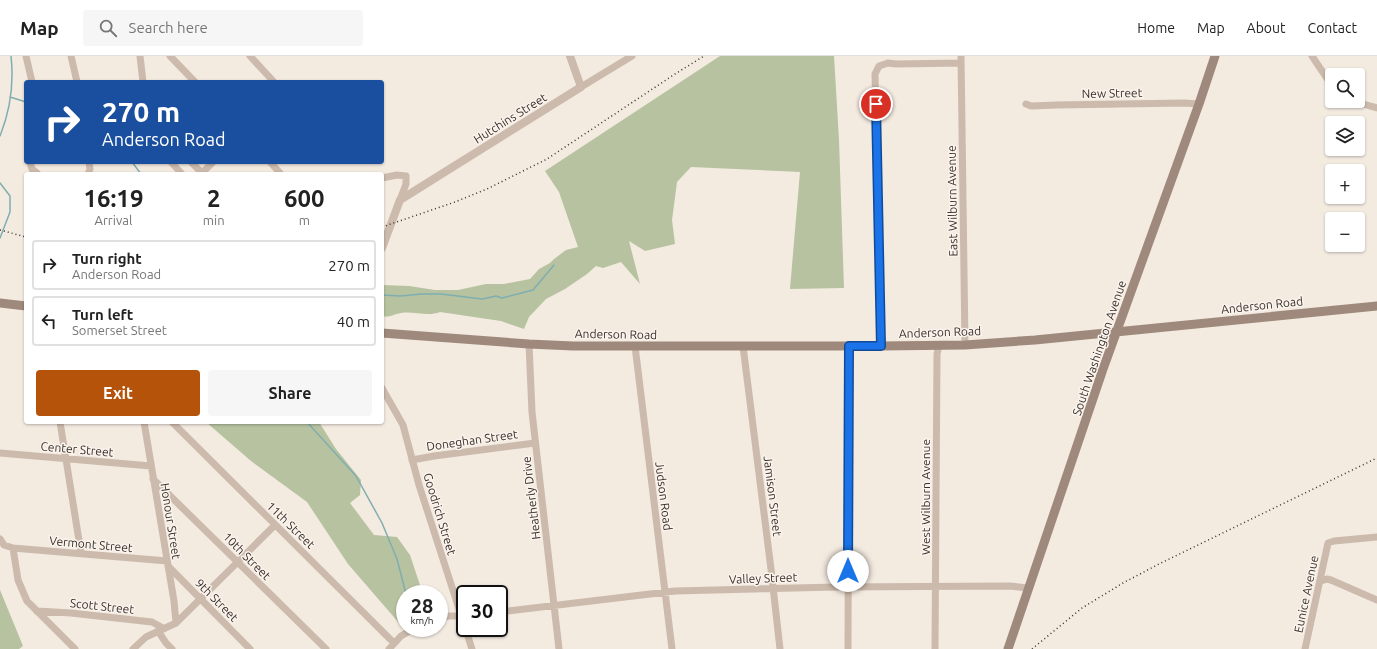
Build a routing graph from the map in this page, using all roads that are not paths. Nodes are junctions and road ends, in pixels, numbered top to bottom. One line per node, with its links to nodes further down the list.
1 (26, 56): 13 (street)
2 (71, 56): 14 (street)
3 (140, 56): 15 (street)
4 (170, 56): 16 (street)
5 (250, 56): 17 (street)
6 (570, 56): 18 (street)
7 (632, 56): 18 (street, Hutchins Street)
8 (1215, 56): 20 (main road, South Washington Avenue)
9 (1312, 56): 12 (street)
10 (888, 59): 11 (street); 45 (street)
11 (961, 60): 40 (street, East Wilburn Avenue)
12 (1325, 76)
13 (32, 80)
14 (77, 80)
15 (143, 80)
16 (193, 80)
17 (272, 80)
18 (582, 88): 32 (street, Hutchins Street)
19 (1026, 104): 20 (street, New Street)
20 (1200, 104): 37 (main road, South Washington Avenue)
21 (1365, 105): 22 (street)
22 (1377, 108)
23 (173, 164): 27 (street)
24 (193, 164): 28 (street)
25 (211, 164): 29 (street)
26 (272, 164): 30 (street)
27 (180, 172)
28 (200, 172)
29 (204, 172)
30 (279, 172)
31 (384, 178): 32 (street)
32 (400, 200): 33 (street)
33 (384, 243)
34 (0, 304): 35 (main road)
35 (24, 306)
36 (1377, 306): 37 (main road, Anderson Road)
37 (1116, 331): 40 (main road, Anderson Road); 66 (main road, South Washington Avenue)
38 (384, 333): 39 (main road, Anderson Road)
39 (529, 344): 42 (main road, Anderson Road); 50 (street, Heatherly Drive)
40 (966, 344): 41 (main road, Anderson Road)
41 (939, 345): 45 (main road, Anderson Road); 65 (street, West Wilburn Avenue)
42 (635, 346): 43 (main road, Anderson Road); 68 (street, Judson Road)
43 (743, 346): 44 (main road, Anderson Road); 67 (street, Jamison Street)
44 (849, 346): 45 (main road, Anderson Road); 64 (street)
45 (881, 346)
46 (384, 392): 53 (street, Goodrich Street)
47 (60, 424): 52 (street)
48 (144, 424): 54 (street, Honour Street)
49 (174, 424): 56 (street, 11th Street)
50 (535, 443): 53 (street, Doneghan Street); 72 (street, Heatherly Drive)
51 (0, 453): 52 (street, Center Street)
52 (66, 459): 54 (street, Center Street); 60 (street)
53 (412, 460): 69 (street, Goodrich Street)
54 (152, 466): 55 (street, Honour Street)
55 (154, 478): 61 (street, 10th Street); 62 (street, Honour Street)
56 (275, 525): 61 (street); 79 (street, 11th Street)
57 (1377, 537): 63 (street, Eunice Avenue)
58 (0, 539): 59 (street)
59 (13, 548): 60 (street, Vermont Street); 73 (street)
60 (81, 553): 62 (street, Vermont Street)
61 (238, 562): 70 (street); 84 (street, 10th Street)
62 (167, 563): 70 (street, 9th Street); 75 (street, Honour Street)
63 (1321, 581): 71 (street); 93 (street, Eunice Avenue)
64 (848, 586): 65 (street, Valley Street); 67 (street, Valley Street); 90 (street)
65 (936, 587): 66 (street, Valley Street); 91 (street, West Wilburn Avenue)
66 (1028, 588): 92 (main road, South Washington Avenue)
67 (773, 589): 68 (street, Valley Street); 89 (street, Jamison Street)
68 (665, 593): 72 (street, Valley Street); 88 (street, Judson Road)
69 (456, 595)
70 (201, 599): 75 (street); 83 (street, 9th Street)
71 (1377, 600)
72 (554, 606): 74 (street, Valley Street); 87 (street, Heatherly Drive)
73 (37, 611): 76 (street, Scott Street); 80 (street)
74 (508, 611)
75 (176, 623): 76 (street)
76 (161, 630): 81 (street); 82 (street)
77 (400, 637): 79 (street)
78 (469, 637): 86 (street, Goodrich Street)
79 (394, 643): 85 (street)
80 (75, 649)
81 (133, 649)
82 (172, 649)
83 (250, 649)
84 (326, 649)
85 (388, 649)
86 (472, 649)
87 (559, 649)
88 (672, 649)
89 (780, 649)
90 (848, 649)
91 (935, 649)
92 (1008, 649)
93 (1305, 649)

